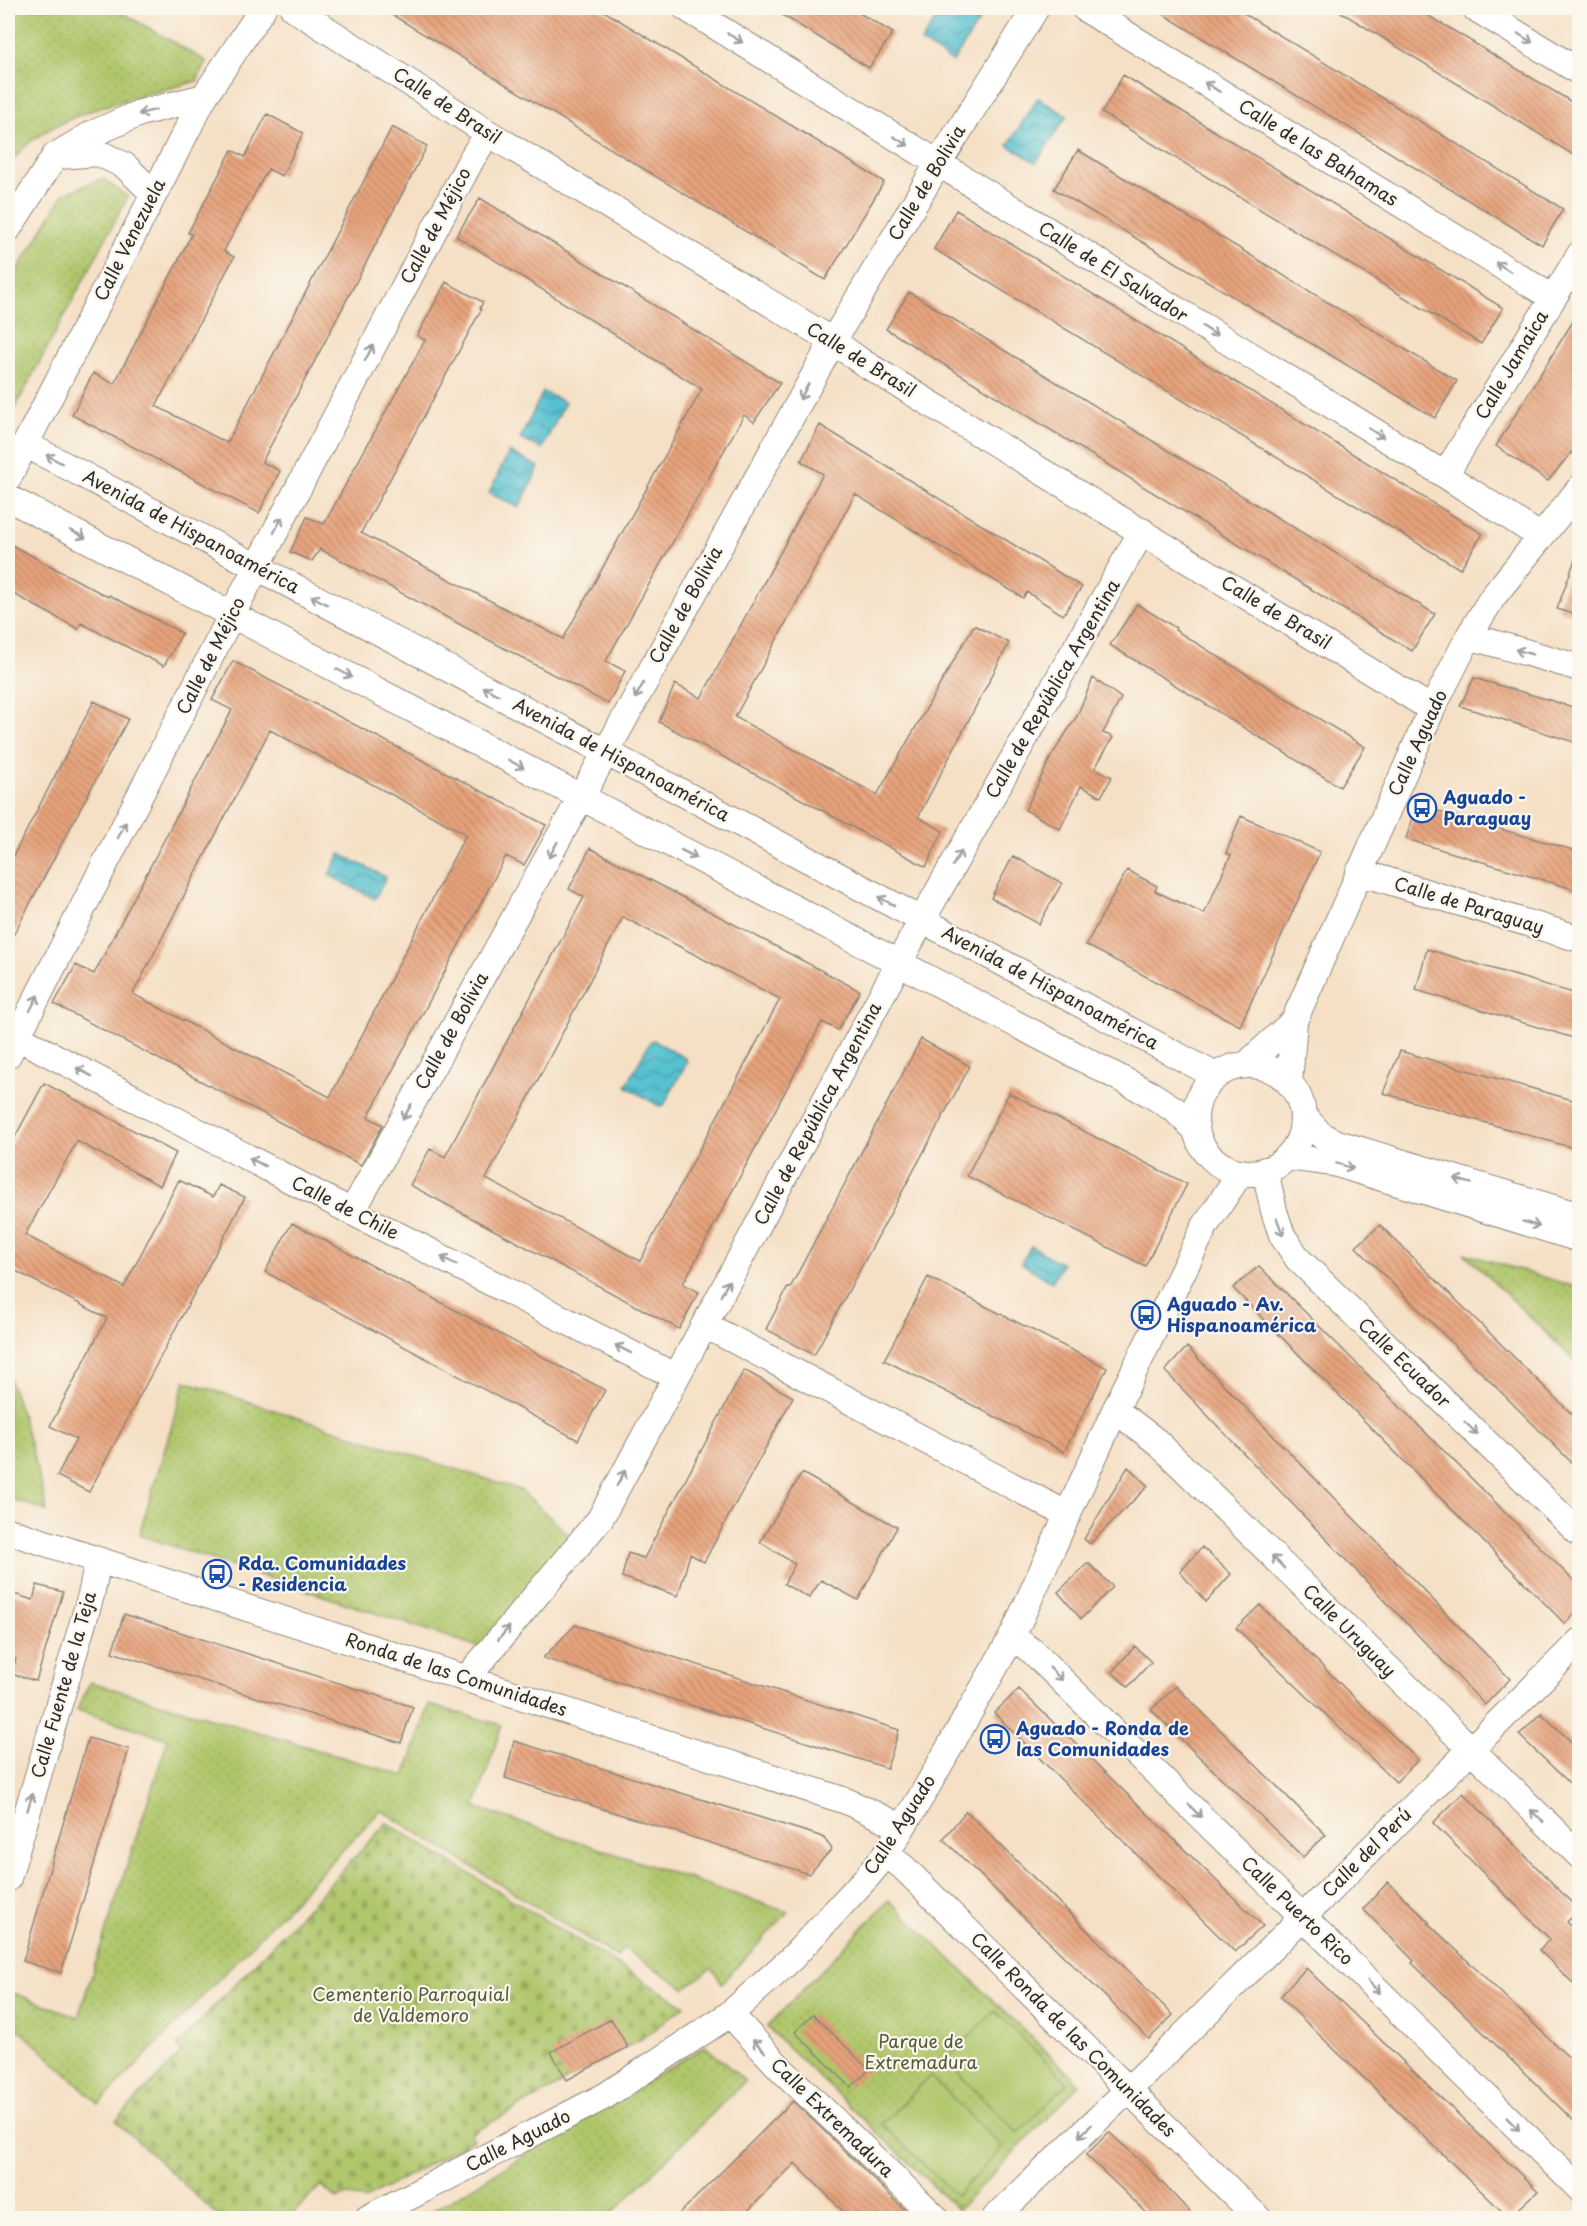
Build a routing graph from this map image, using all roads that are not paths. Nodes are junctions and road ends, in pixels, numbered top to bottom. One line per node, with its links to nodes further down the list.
1 (263, 8): 8 (street, Calle Venezuela)
2 (293, 8): 9 (street, Calle de Brasil)
3 (686, 8): 11 (street, Calle de El Salvador, one-way to 11)
4 (1036, 8): 11 (street, Calle de Bolivia)
5 (1084, 8): 15 (street, Calle de las Bahamas, one-way to 5)
6 (1475, 8): 7 (street, one-way to 7)
7 (1580, 72)
8 (204, 97): 10 (street, one-way to 10); 12 (street, Calle Venezuela)
9 (488, 133): 16 (street, Calle de Brasil); 24 (street, Calle de Méjico, one-way to 9)
10 (55, 156): 12 (street); 13 (street)
11 (938, 164): 16 (street, Calle de Bolivia); 18 (street, Calle de El Salvador, one-way to 18)
12 (154, 194): 17 (street, Calle Venezuela)
13 (8, 229)
14 (1580, 254): 15 (street, Calle Jamaica)
15 (1553, 298): 18 (street, Calle Jamaica)
16 (833, 341): 22 (street, Calle de Brasil); 29 (street, Calle de Bolivia, one-way to 29)
17 (25, 444): 19 (street, Calle Venezuela); 24 (street, Avenida de Hispanoamérica, one-way to 17)
18 (1445, 475): 23 (street, Calle de El Salvador)
19 (8, 478)
20 (1580, 488): 23 (street, Calle Aguado)
21 (8, 498): 25 (street, one-way to 25)
22 (1142, 531): 28 (street, Calle de Brasil); 32 (street, Calle de República Argentina, one-way to 22)
23 (1541, 537): 26 (street, Calle Aguado)
24 (257, 567): 25 (street, Calle de Méjico); 29 (street, Avenida de Hispanoamérica, one-way to 24)
25 (232, 614): 30 (street, one-way to 30); 36 (street, Calle de Méjico, one-way to 25)
26 (1469, 636): 27 (street, one-way to 26); 28 (street, Calle Aguado)
27 (1580, 668)
28 (1432, 709): 31 (street, Calle Aguado)
29 (605, 752): 30 (street, Calle de Bolivia); 32 (street, Avenida de Hispanoamérica, one-way to 29)
30 (581, 798): 34 (street, one-way to 34); 45 (street, Calle de Bolivia, one-way to 45)
31 (1359, 872): 33 (street, Calle de Paraguay); 35 (street, Calle Aguado)
32 (922, 920): 34 (street, Calle de República Argentina); 38 (street, Avenida de Hispanoamérica)
33 (1580, 939)
34 (899, 963): 41 (street); 49 (street, Calle de República Argentina, one-way to 34)
35 (1294, 1021): 37 (street, Calle Aguado); 39 (street, Calle Aguado)
36 (12, 1046): 45 (street, Calle de Chile, one-way to 36)
37 (1246, 1065): 38 (street); 39 (street)
38 (1216, 1076): 41 (street)
39 (1289, 1083): 40 (street)
40 (1303, 1115): 43 (street); 46 (street, one-way to 40)
41 (1196, 1130): 42 (street)
42 (1209, 1155): 44 (street); 47 (street, Calle Aguado)
43 (1287, 1157): 44 (street); 48 (street, one-way to 48)
44 (1253, 1171): 47 (street, Calle Aguado); 54 (street, Calle Ecuador, one-way to 54)
45 (352, 1212): 50 (street, Calle de Chile, one-way to 45)
46 (1580, 1216)
47 (1205, 1226): 51 (street, Calle Aguado)
48 (1580, 1239)
49 (705, 1325): 50 (street, Calle de República Argentina); 52 (street)
50 (675, 1376): 58 (street, Calle de República Argentina, one-way to 50)
51 (1115, 1410): 52 (street, Calle Aguado); 59 (street, Calle Uruguay, one-way to 51)
52 (1068, 1515): 56 (street, Calle Aguado)
53 (8, 1531): 55 (street, Ronda de las Comunidades)
54 (1580, 1534)
55 (98, 1561): 58 (street, Ronda de las Comunidades); 63 (street, Calle Fuente de la Teja, one-way to 55)
56 (1011, 1637): 60 (street, Calle Aguado); 64 (street, Calle Puerto Rico, one-way to 64)
57 (1580, 1641): 59 (street, Calle del Perú)
58 (467, 1678): 60 (street, Ronda de las Comunidades)
59 (1470, 1750): 62 (street, Calle Uruguay, one-way to 59); 64 (street, Calle del Perú)
60 (902, 1827): 61 (street, Calle Aguado)
61 (885, 1854): 65 (street, Calle Aguado); 66 (street, Calle Ronda de las Comunidades)
62 (1580, 1856)
63 (8, 1878)
64 (1303, 1916): 66 (street, Calle del Perú); 67 (street, Calle Puerto Rico, one-way to 67)
65 (730, 2014): 68 (street, Calle Aguado); 69 (street, Calle Extremadura, one-way to 65)
66 (1128, 2090): 70 (street, Calle del Perú, one-way to 70); 71 (street, Calle Ronda de las Comunidades)
67 (1580, 2189)
68 (368, 2218)
69 (936, 2218)
70 (994, 2218)
71 (1258, 2218)

